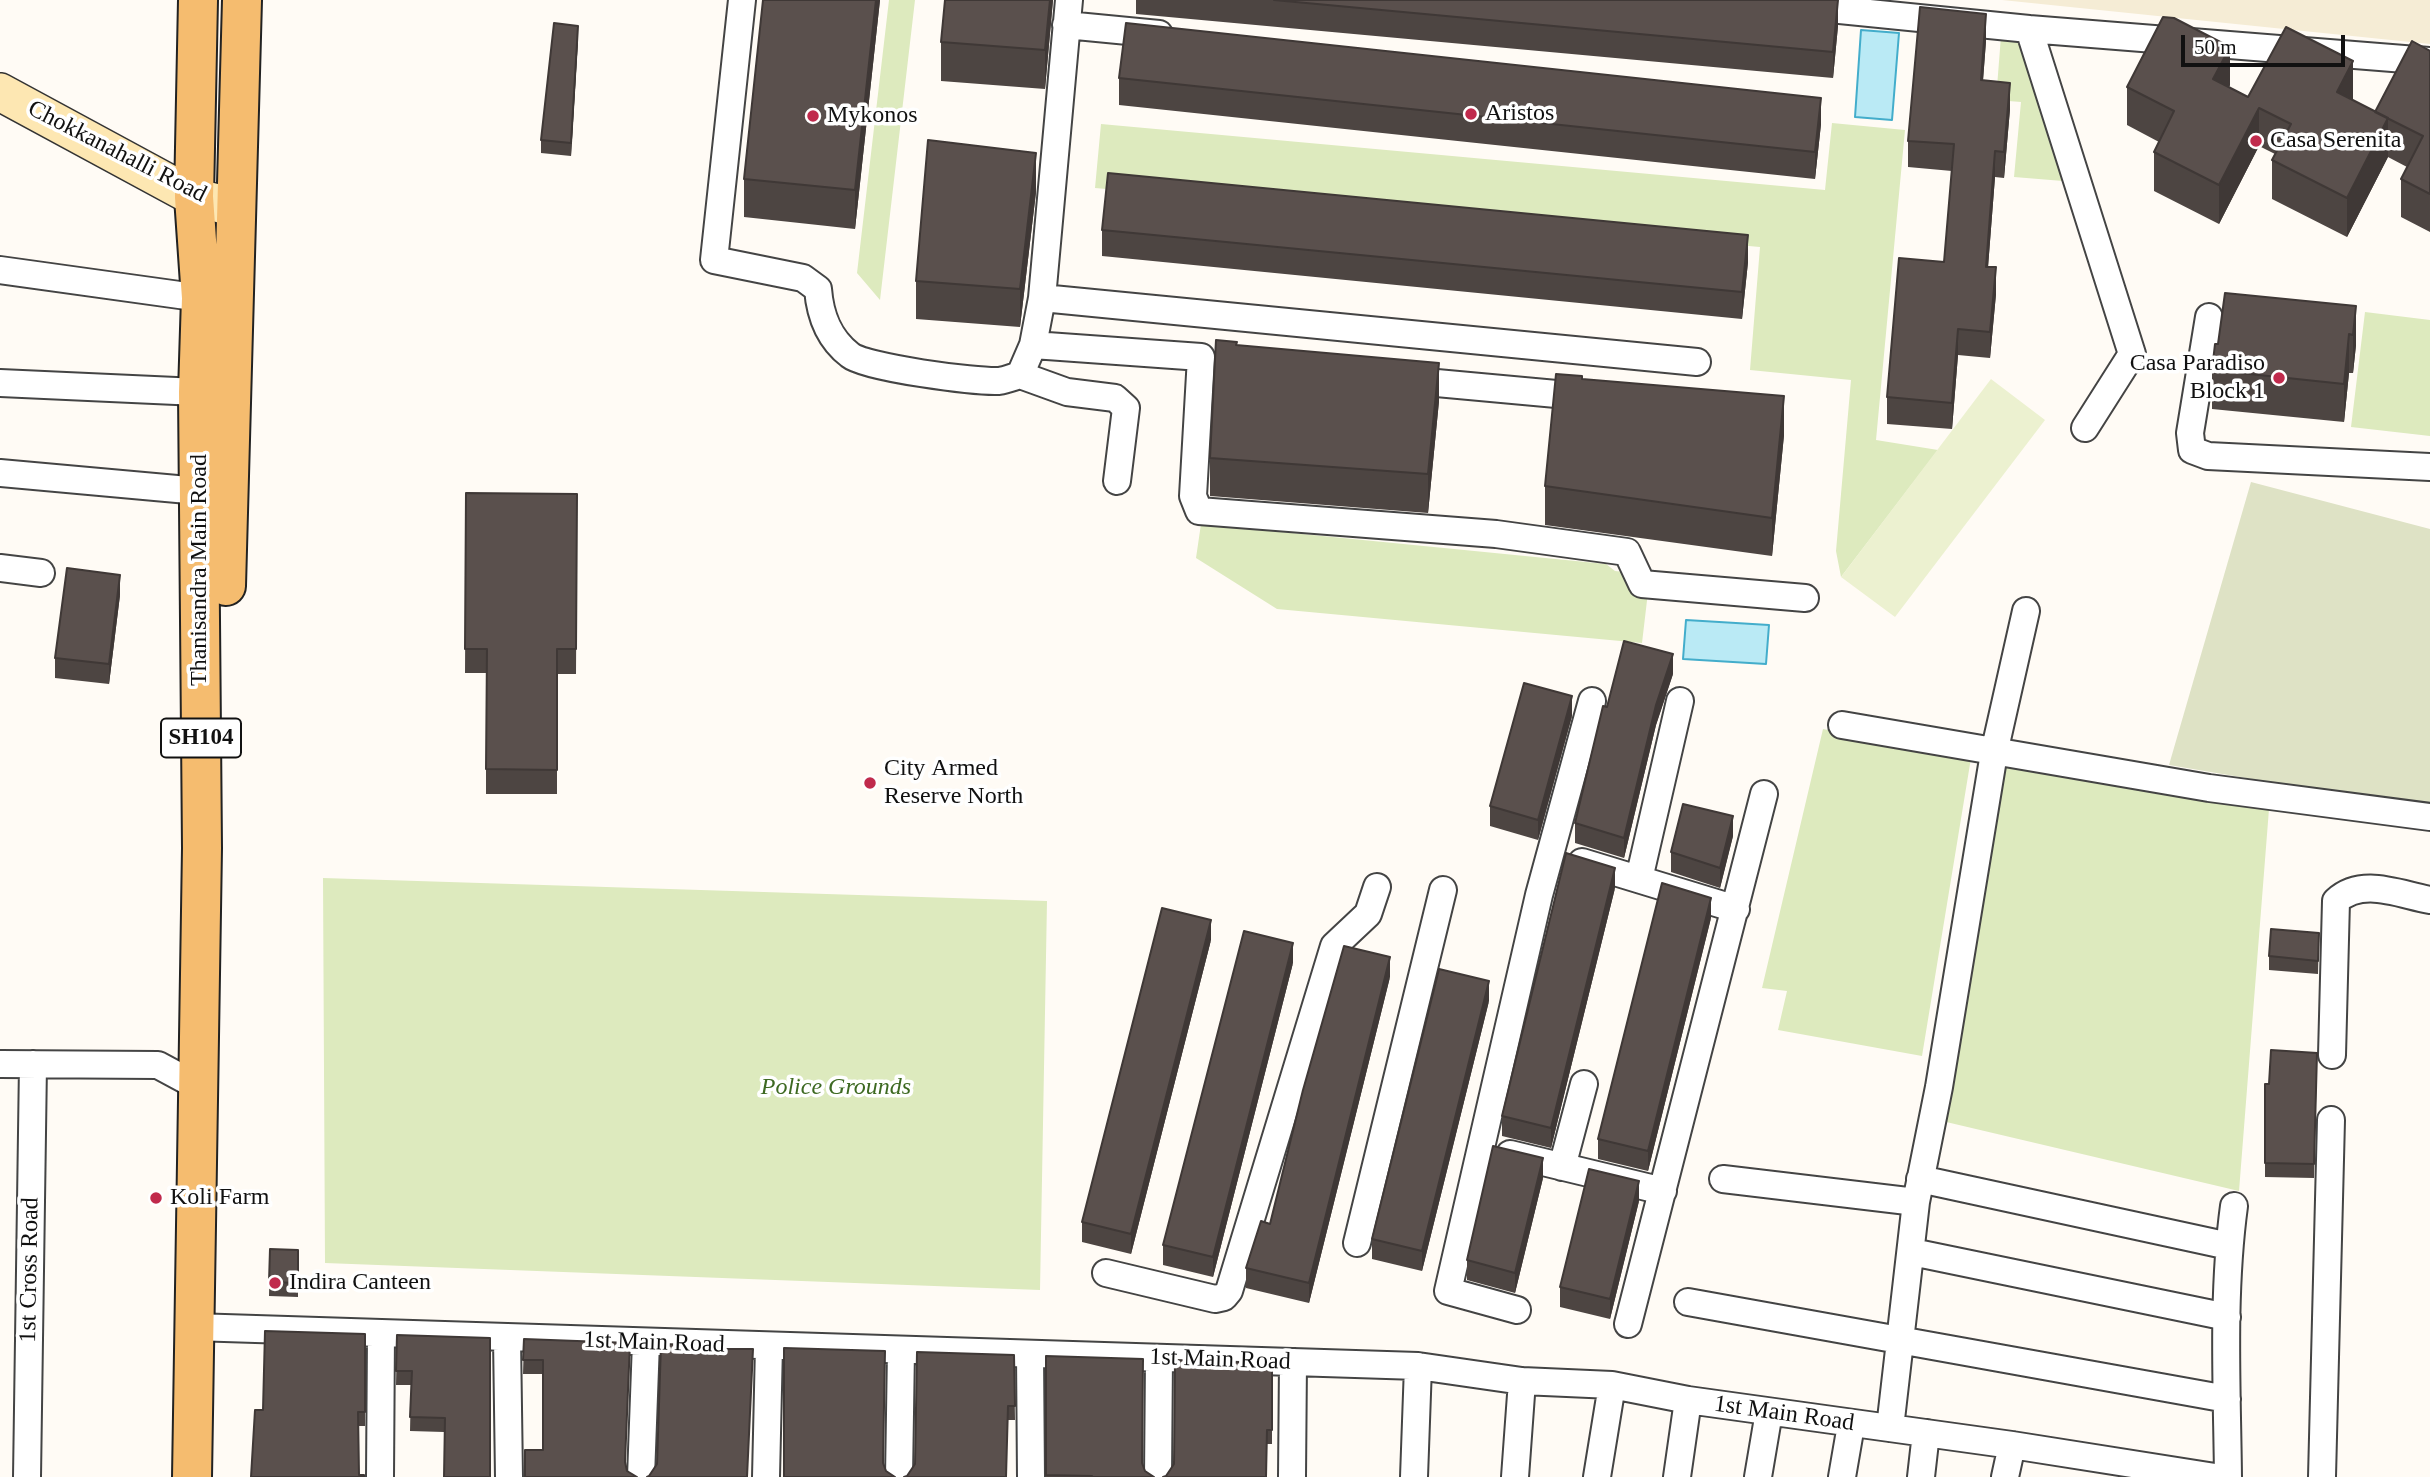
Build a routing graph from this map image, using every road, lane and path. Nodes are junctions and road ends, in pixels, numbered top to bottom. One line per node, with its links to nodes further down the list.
1 (198, 0): 12 (main road, Thanisandra Main Road / SH104)
2 (242, 0): 13 (main road, Thanisandra Main Road / SH104)
3 (742, 0): 22 (street)
4 (1740, 0): 6 (street)
5 (1068, 12): 7 (street); 11 (street)
6 (2029, 29): 8 (street); 27 (street)
7 (1191, 38)
8 (2430, 61)
9 (0, 92): 12 (street, Chokkanahalli Road)
10 (1024, 174): 11 (street)
11 (1051, 178): 16 (street)
12 (194, 197): 13 (street, Chokkanahalli Road); 15 (main road, Thanisandra Main Road / SH104)
13 (236, 208): 68 (main road, Thanisandra Main Road / SH104)
14 (0, 270): 15 (street)
15 (201, 298): 25 (main road, Thanisandra Main Road / SH104)
16 (1042, 298): 18 (street); 21 (street)
17 (2209, 317): 28 (street)
18 (1034, 345): 19 (street); 22 (street)
19 (1201, 357): 20 (street); 34 (street)
20 (1228, 360)
21 (1697, 362)
22 (1020, 375): 30 (street)
23 (1379, 377): 26 (street)
24 (0, 383): 25 (street)
25 (198, 392): 31 (main road, Thanisandra Main Road / SH104)
26 (1612, 399)
27 (2085, 428)
28 (2430, 467)
29 (0, 473): 31 (street)
30 (1117, 481)
31 (200, 491): 52 (main road, Thanisandra Main Road / SH104)
32 (0, 568): 33 (street)
33 (41, 573)
34 (1805, 598)
35 (2026, 611): 39 (street)
36 (1592, 701): 42 (street)
37 (1680, 701): 43 (street)
38 (1842, 725): 39 (street)
39 (1994, 753): 41 (street); 57 (street)
40 (1764, 794): 47 (street)
41 (2430, 817)
42 (1551, 852): 43 (street); 54 (street)
43 (1639, 879): 47 (street)
44 (1377, 887): 63 (street)
45 (1443, 890): 60 (street)
46 (2430, 900): 48 (street)
47 (1736, 909): 58 (street)
48 (2332, 1055)
49 (33, 1063): 50 (street); 52 (street); 90 (street, 1st Cross Road)
50 (0, 1064)
51 (1584, 1084): 55 (street)
52 (197, 1086): 68 (main road, Thanisandra Main Road / SH104)
53 (2331, 1120): 111 (street)
54 (1481, 1147): 55 (street); 65 (street)
55 (1562, 1167): 58 (street)
56 (1723, 1179): 57 (street)
57 (1918, 1190): 61 (street); 62 (street)
58 (1663, 1191): 67 (street)
59 (2234, 1206): 61 (street)
60 (1357, 1243)
61 (2229, 1246): 66 (street)
62 (1912, 1252): 66 (street); 71 (street)
63 (1106, 1272)
64 (1688, 1302): 71 (street)
65 (1517, 1310)
66 (2227, 1317): 81 (street)
67 (1628, 1324)
68 (206, 1328): 69 (street, 1st Main Road); 91 (main road, Thanisandra Main Road / SH104); 92 (main road, Thanisandra Main Road / SH104)
69 (382, 1334): 70 (street, 1st Main Road); 93 (street)
70 (508, 1338): 72 (street, 1st Main Road); 94 (street)
71 (1898, 1339): 81 (street); 85 (street)
72 (646, 1342): 73 (street, 1st Main Road); 95 (street)
73 (769, 1346): 74 (street, 1st Main Road); 96 (street)
74 (901, 1350): 75 (street, 1st Main Road); 97 (street)
75 (1030, 1354): 76 (street, 1st Main Road); 98 (street)
76 (1159, 1358): 77 (street, 1st Main Road); 99 (street)
77 (1293, 1362): 78 (street, 1st Main Road); 100 (street)
78 (1418, 1366): 79 (street, 1st Main Road); 101 (street)
79 (1522, 1381): 80 (street, 1st Main Road); 102 (street)
80 (1612, 1385): 82 (street, 1st Main Road); 103 (street)
81 (2227, 1399): 110 (street)
82 (1688, 1400): 83 (street, 1st Main Road); 104 (street)
83 (1769, 1412): 84 (street, 1st Main Road); 105 (street)
84 (1852, 1425): 85 (street, 1st Main Road); 106 (street)
85 (1890, 1428): 86 (street, 1st Main Road)
86 (1926, 1433): 87 (street, 1st Main Road); 107 (street)
87 (2012, 1445): 88 (street, 1st Main Road); 108 (street)
88 (2085, 1467): 89 (street, 1st Main Road)
89 (2146, 1472): 109 (street, 1st Main Road)
90 (27, 1477)
91 (192, 1477)
92 (217, 1477)
93 (380, 1477)
94 (509, 1477)
95 (641, 1477)
96 (766, 1477)
97 (898, 1477)
98 (1031, 1477)
99 (1158, 1477)
100 (1292, 1477)
101 (1414, 1477)
102 (1514, 1477)
103 (1597, 1477)
104 (1677, 1477)
105 (1758, 1477)
106 (1842, 1477)
107 (1921, 1477)
108 (2005, 1477)
109 (2215, 1477)
110 (2228, 1477)
111 (2322, 1477)

